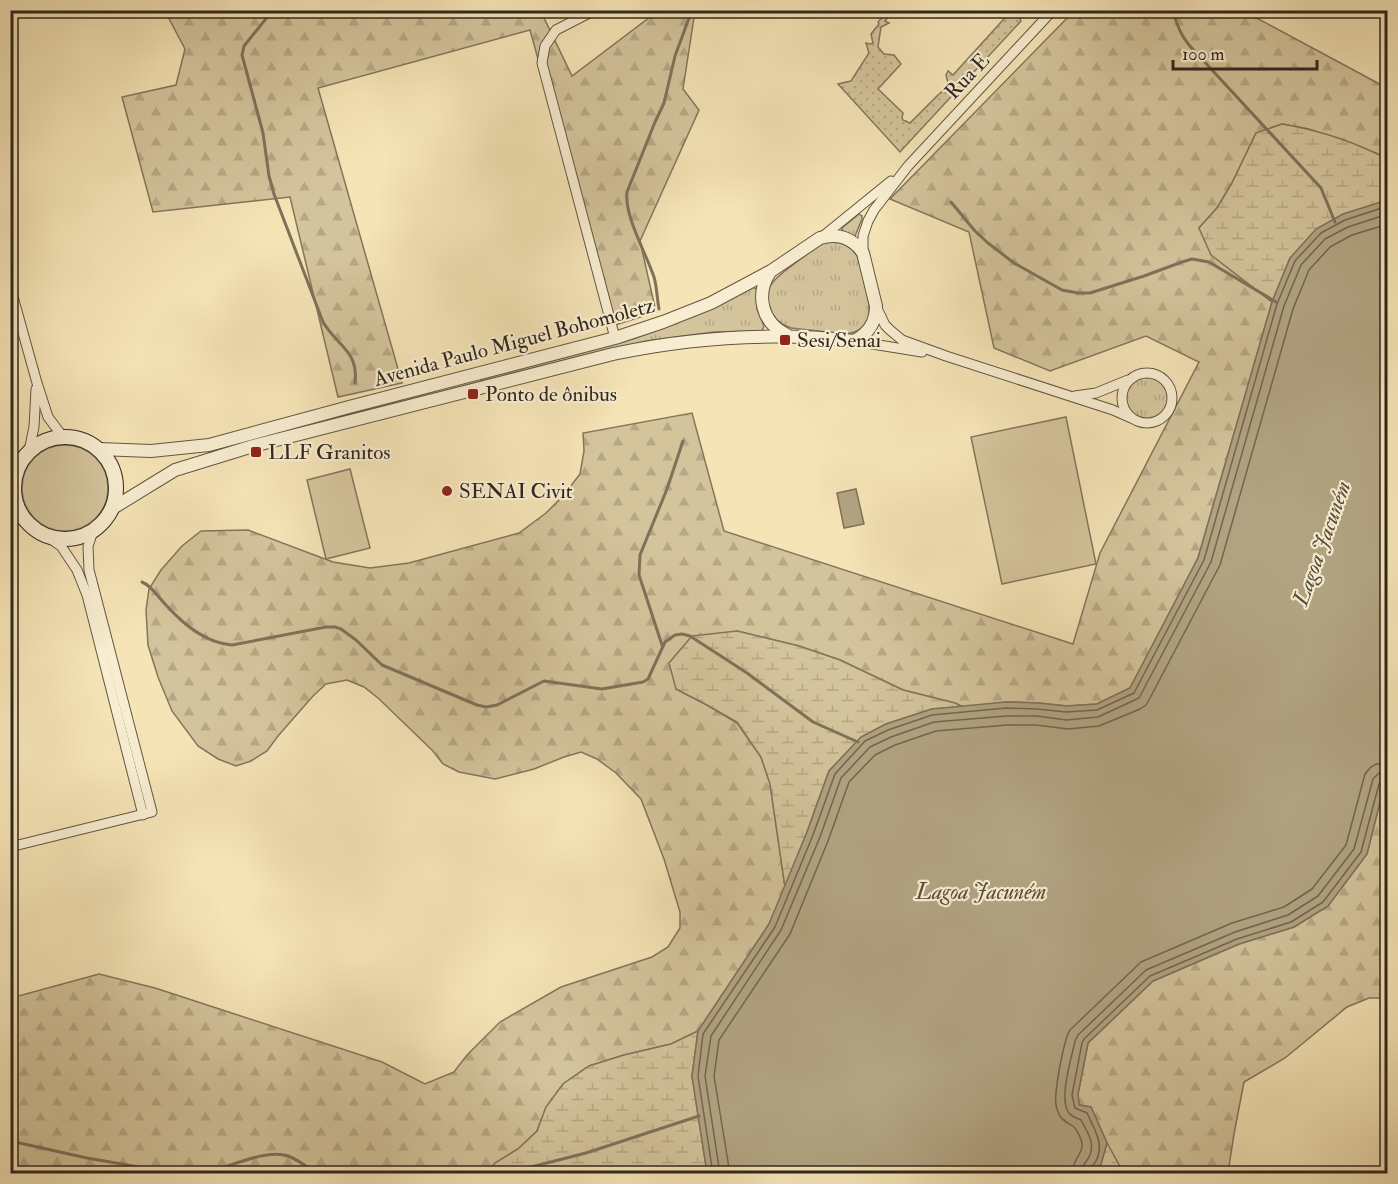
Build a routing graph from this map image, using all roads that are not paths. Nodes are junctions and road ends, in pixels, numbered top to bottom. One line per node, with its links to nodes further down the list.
1 (595, 10): 10 (street)
2 (1053, 10): 3 (street, Rua E)
3 (908, 166): 4 (street, Rua E); 5 (street, Rua E)
4 (820, 238): 5 (street); 6 (street, Avenida Paulo Miguel Bohomoletz)
5 (862, 253): 8 (street, Avenida Paulo Miguel Bohomoletz)
6 (771, 271): 9 (street); 10 (street, Avenida Paulo Miguel Bohomoletz)
7 (10, 286): 14 (street)
8 (876, 306): 11 (street); 12 (street, Avenida Paulo Miguel Bohomoletz)
9 (788, 336): 11 (street, Avenida Paulo Miguel Bohomoletz); 21 (street, Avenida Paulo Miguel Bohomoletz)
10 (615, 338): 18 (street, Avenida Paulo Miguel Bohomoletz)
11 (854, 341): 12 (street, Avenida Paulo Miguel Bohomoletz)
12 (946, 356): 15 (street, Avenida Paulo Miguel Bohomoletz)
13 (1133, 378): 15 (street, Avenida Paulo Miguel Bohomoletz); 16 (street); 16 (street)
14 (36, 383): 17 (street); 19 (street)
15 (1070, 396): 16 (street, Avenida Paulo Miguel Bohomoletz)
16 (1131, 418)
17 (63, 436): 18 (main road); 19 (main road)
18 (99, 449): 21 (main road)
19 (29, 451): 20 (main road)
20 (15, 470): 23 (main road)
21 (113, 508): 24 (main road)
22 (10, 522): 23 (main road)
23 (28, 524): 25 (main road)
24 (93, 531): 25 (main road); 26 (street)
25 (43, 534): 26 (street)
26 (148, 814): 27 (street)
27 (10, 847)

